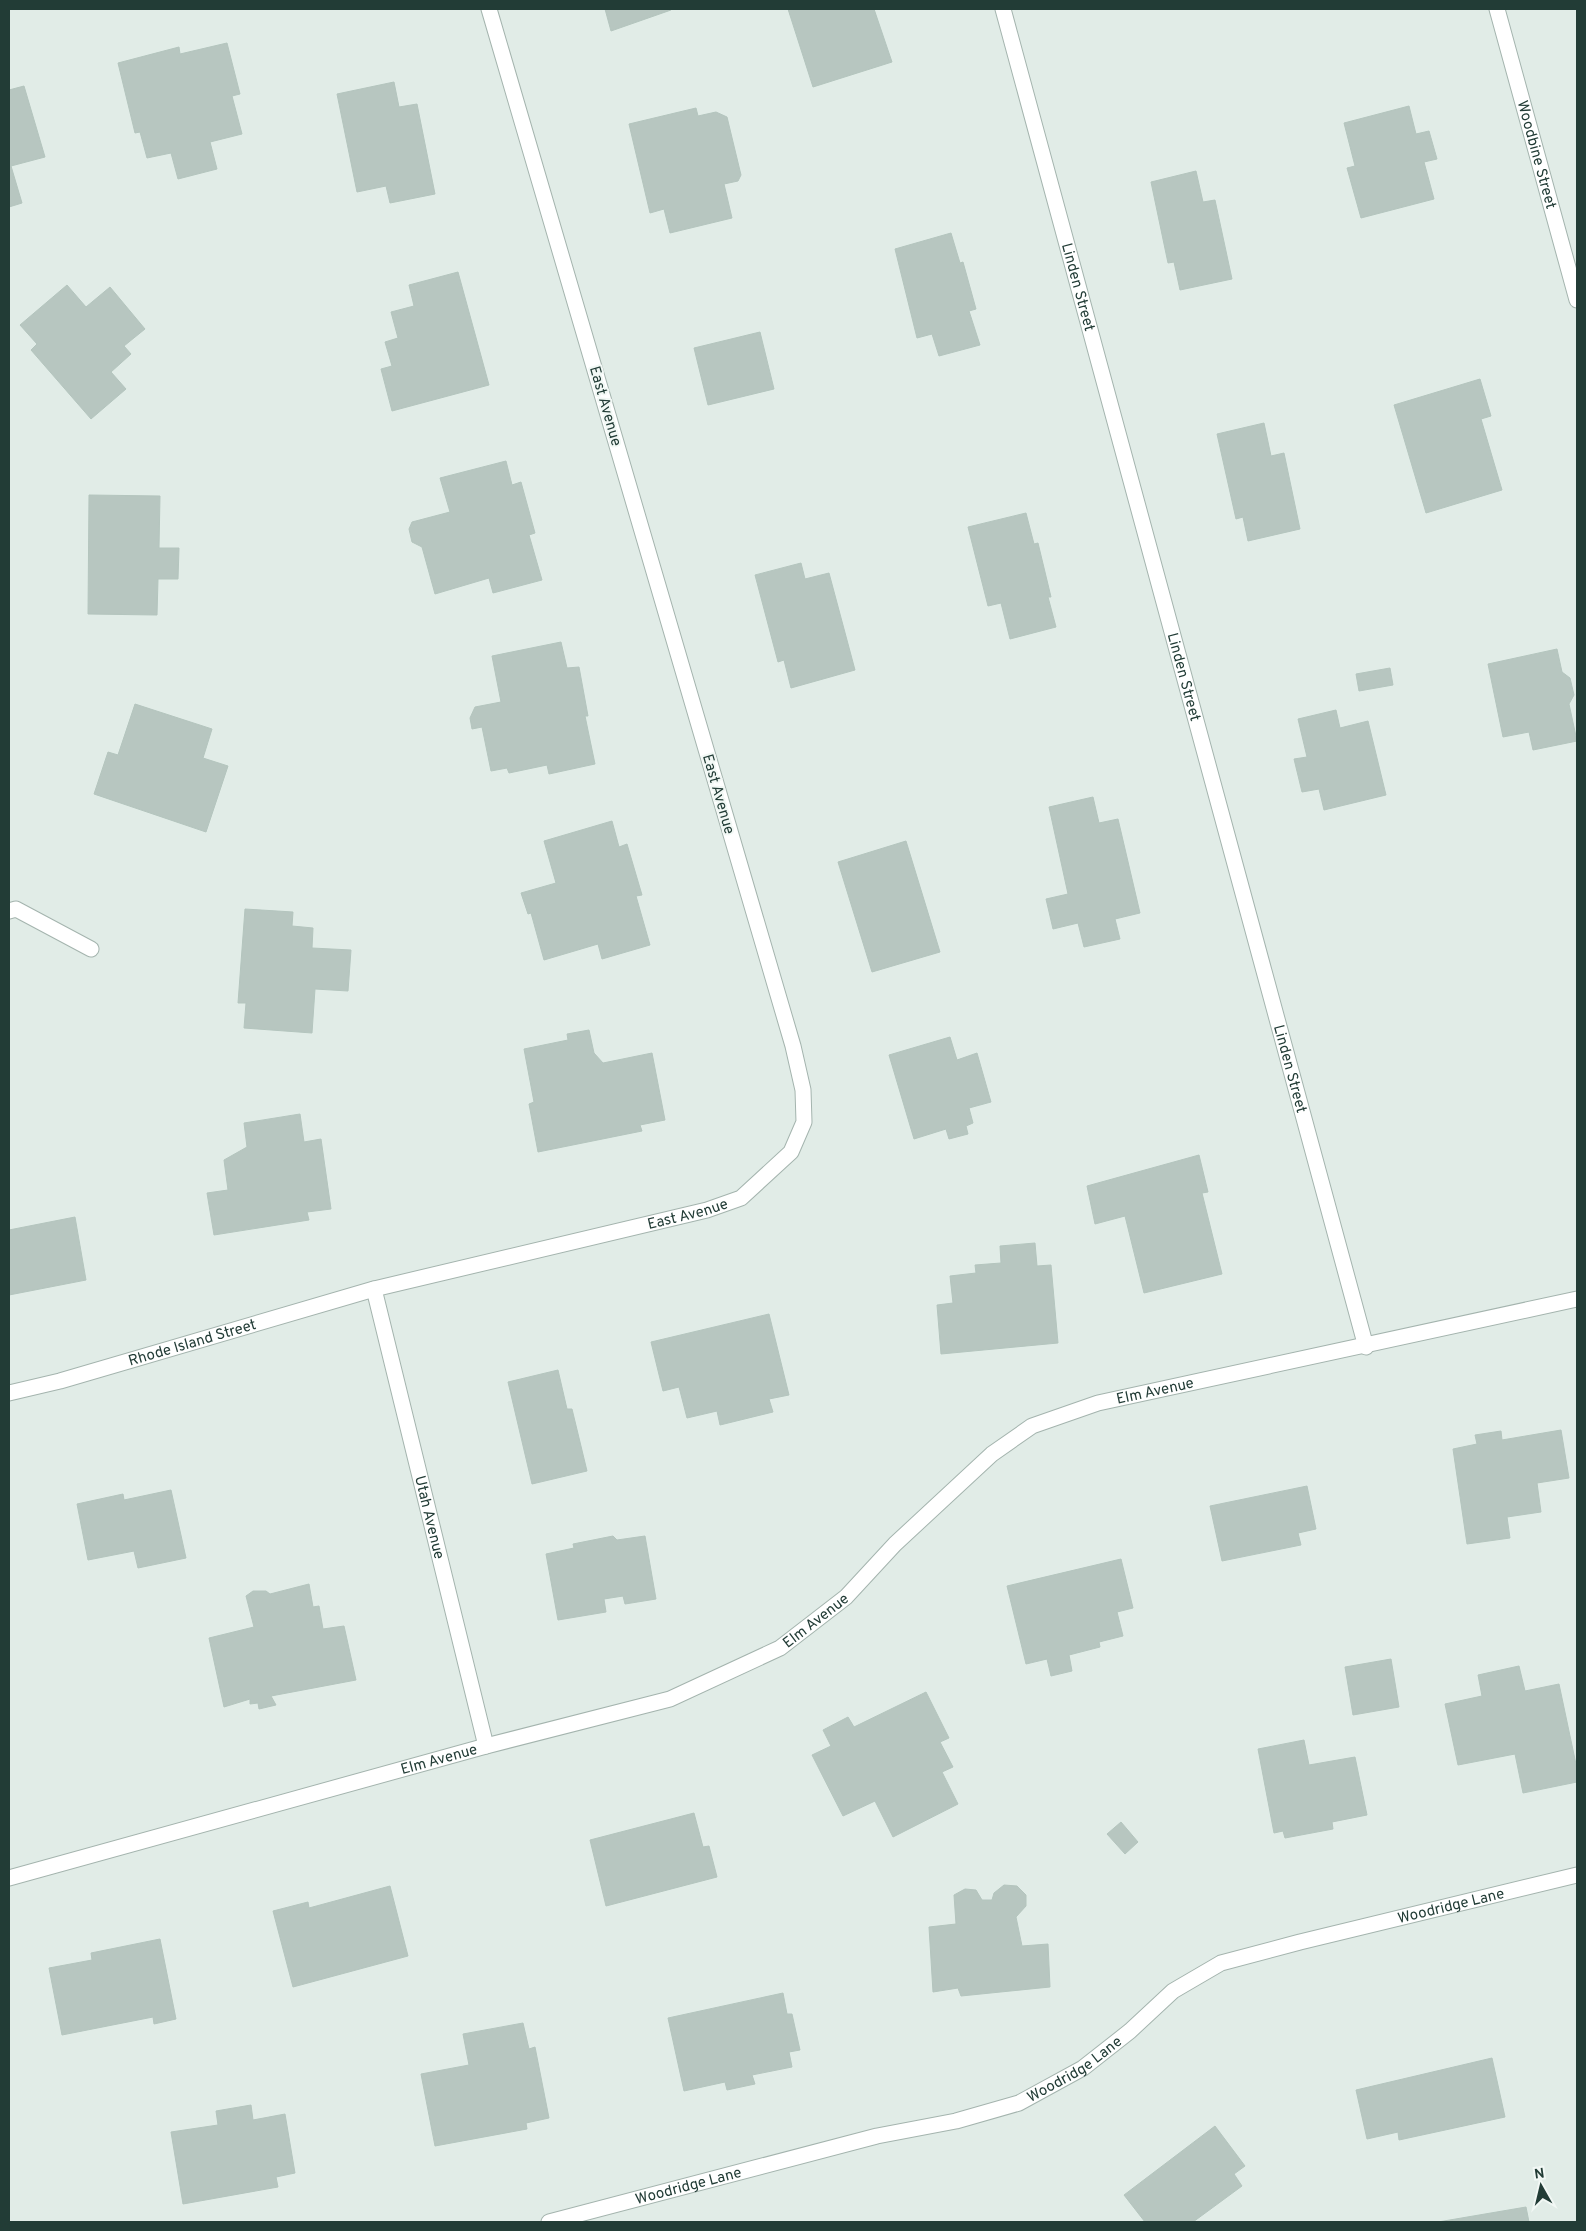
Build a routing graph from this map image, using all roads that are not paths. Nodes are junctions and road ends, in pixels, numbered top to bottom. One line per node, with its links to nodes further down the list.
1 (490, 9): 7 (street, East Avenue)
2 (1003, 9): 9 (street, Linden Street)
3 (1497, 9): 4 (street, Woodbine Street)
4 (1577, 300)
5 (9, 911): 6 (street)
6 (90, 949)
7 (374, 1289): 10 (street, Rhode Island Street); 11 (street, Utah Avenue)
8 (1577, 1299): 9 (street, Elm Avenue)
9 (1366, 1347): 11 (street, Elm Avenue)
10 (9, 1393)
11 (486, 1746): 13 (street, Elm Avenue)
12 (1577, 1876): 14 (street, Woodridge Lane)
13 (9, 1878)
14 (549, 2222)

